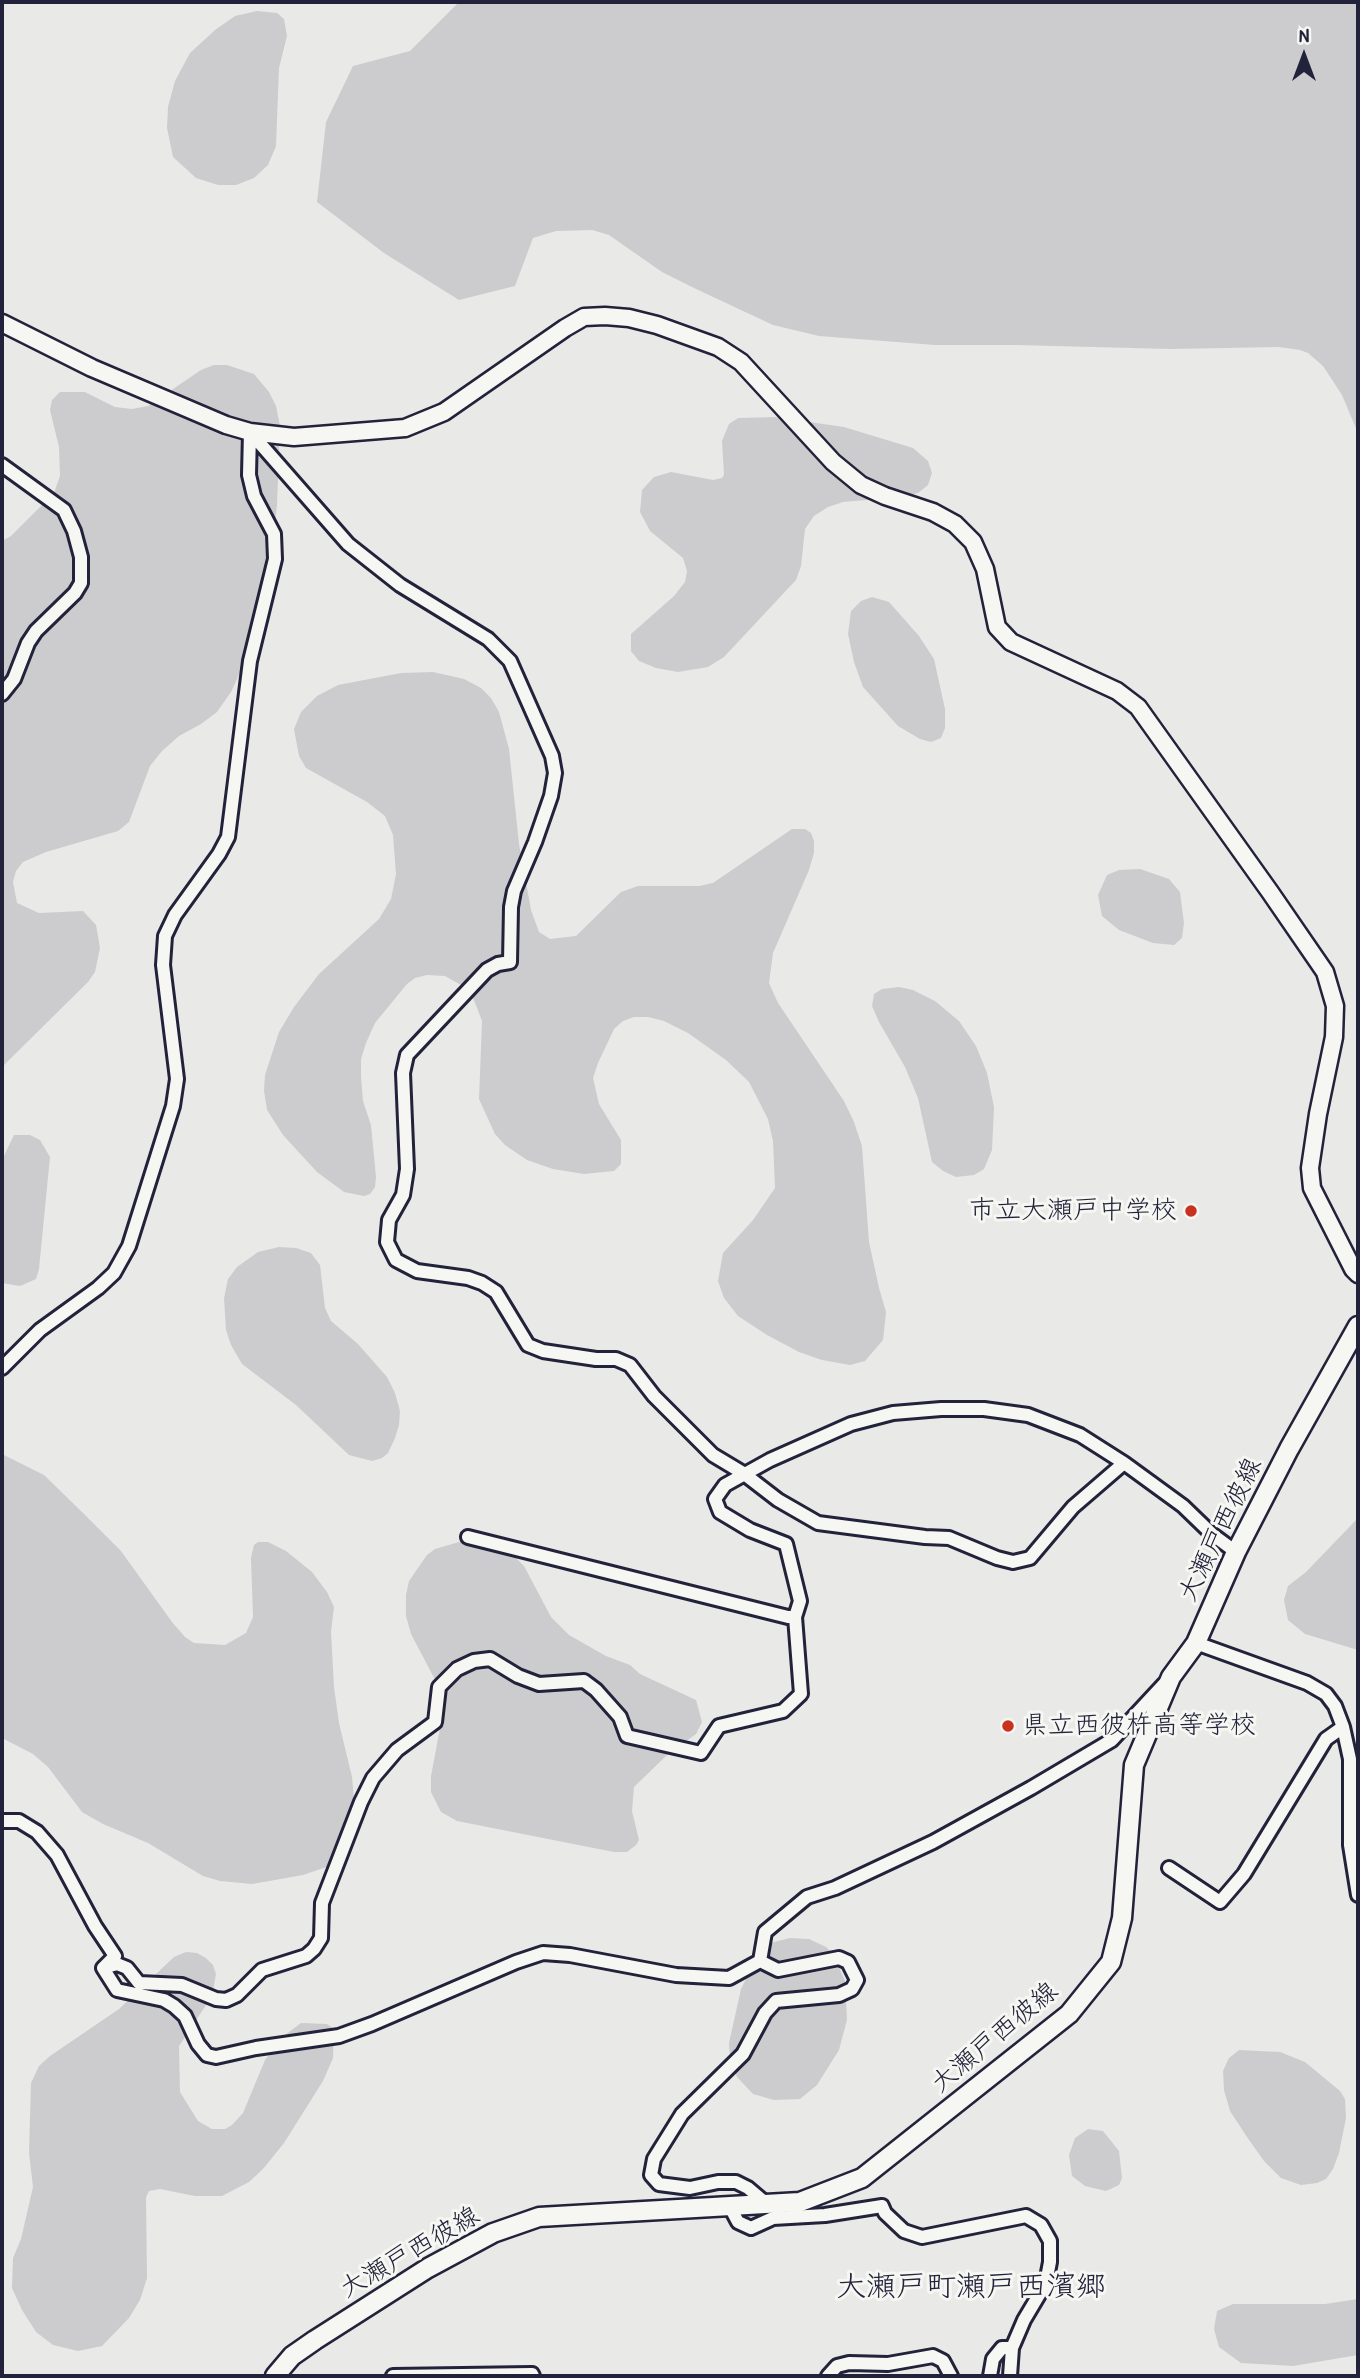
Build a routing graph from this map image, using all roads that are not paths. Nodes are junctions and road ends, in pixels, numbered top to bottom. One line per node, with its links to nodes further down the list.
1 (2, 323): 2 (street)
2 (250, 432): 5 (street); 7 (street); 9 (street)
3 (2, 465): 4 (street)
4 (2, 694)
5 (1358, 1275)
6 (1358, 1326): 11 (main road, 大瀬戸西彼線)
7 (2, 1368)
8 (1124, 1463): 9 (street); 9 (street); 11 (street)
9 (743, 1473): 12 (street)
10 (468, 1537): 12 (street)
11 (1236, 1552): 13 (main road, 大瀬戸西彼線)
12 (795, 1616): 20 (street)
13 (1196, 1643): 14 (main road, 大瀬戸西彼線); 15 (street)
14 (1171, 1677): 19 (street); 21 (main road, 大瀬戸西彼線)
15 (1343, 1727): 17 (street); 18 (street)
16 (2, 1821): 20 (street)
17 (1169, 1868)
18 (1358, 1895)
19 (760, 1961): 20 (street); 21 (street)
20 (103, 1968)
21 (768, 2205): 22 (main road, 大瀬戸西彼線)
22 (730, 2207): 23 (street); 25 (main road, 大瀬戸西彼線)
23 (1012, 2347): 30 (street); 31 (street)
24 (509, 2375): 26 (street); 27 (street)
25 (275, 2376)
26 (393, 2376)
27 (533, 2376)
28 (828, 2376): 29 (street)
29 (951, 2376)
30 (990, 2376)
31 (1010, 2376)

